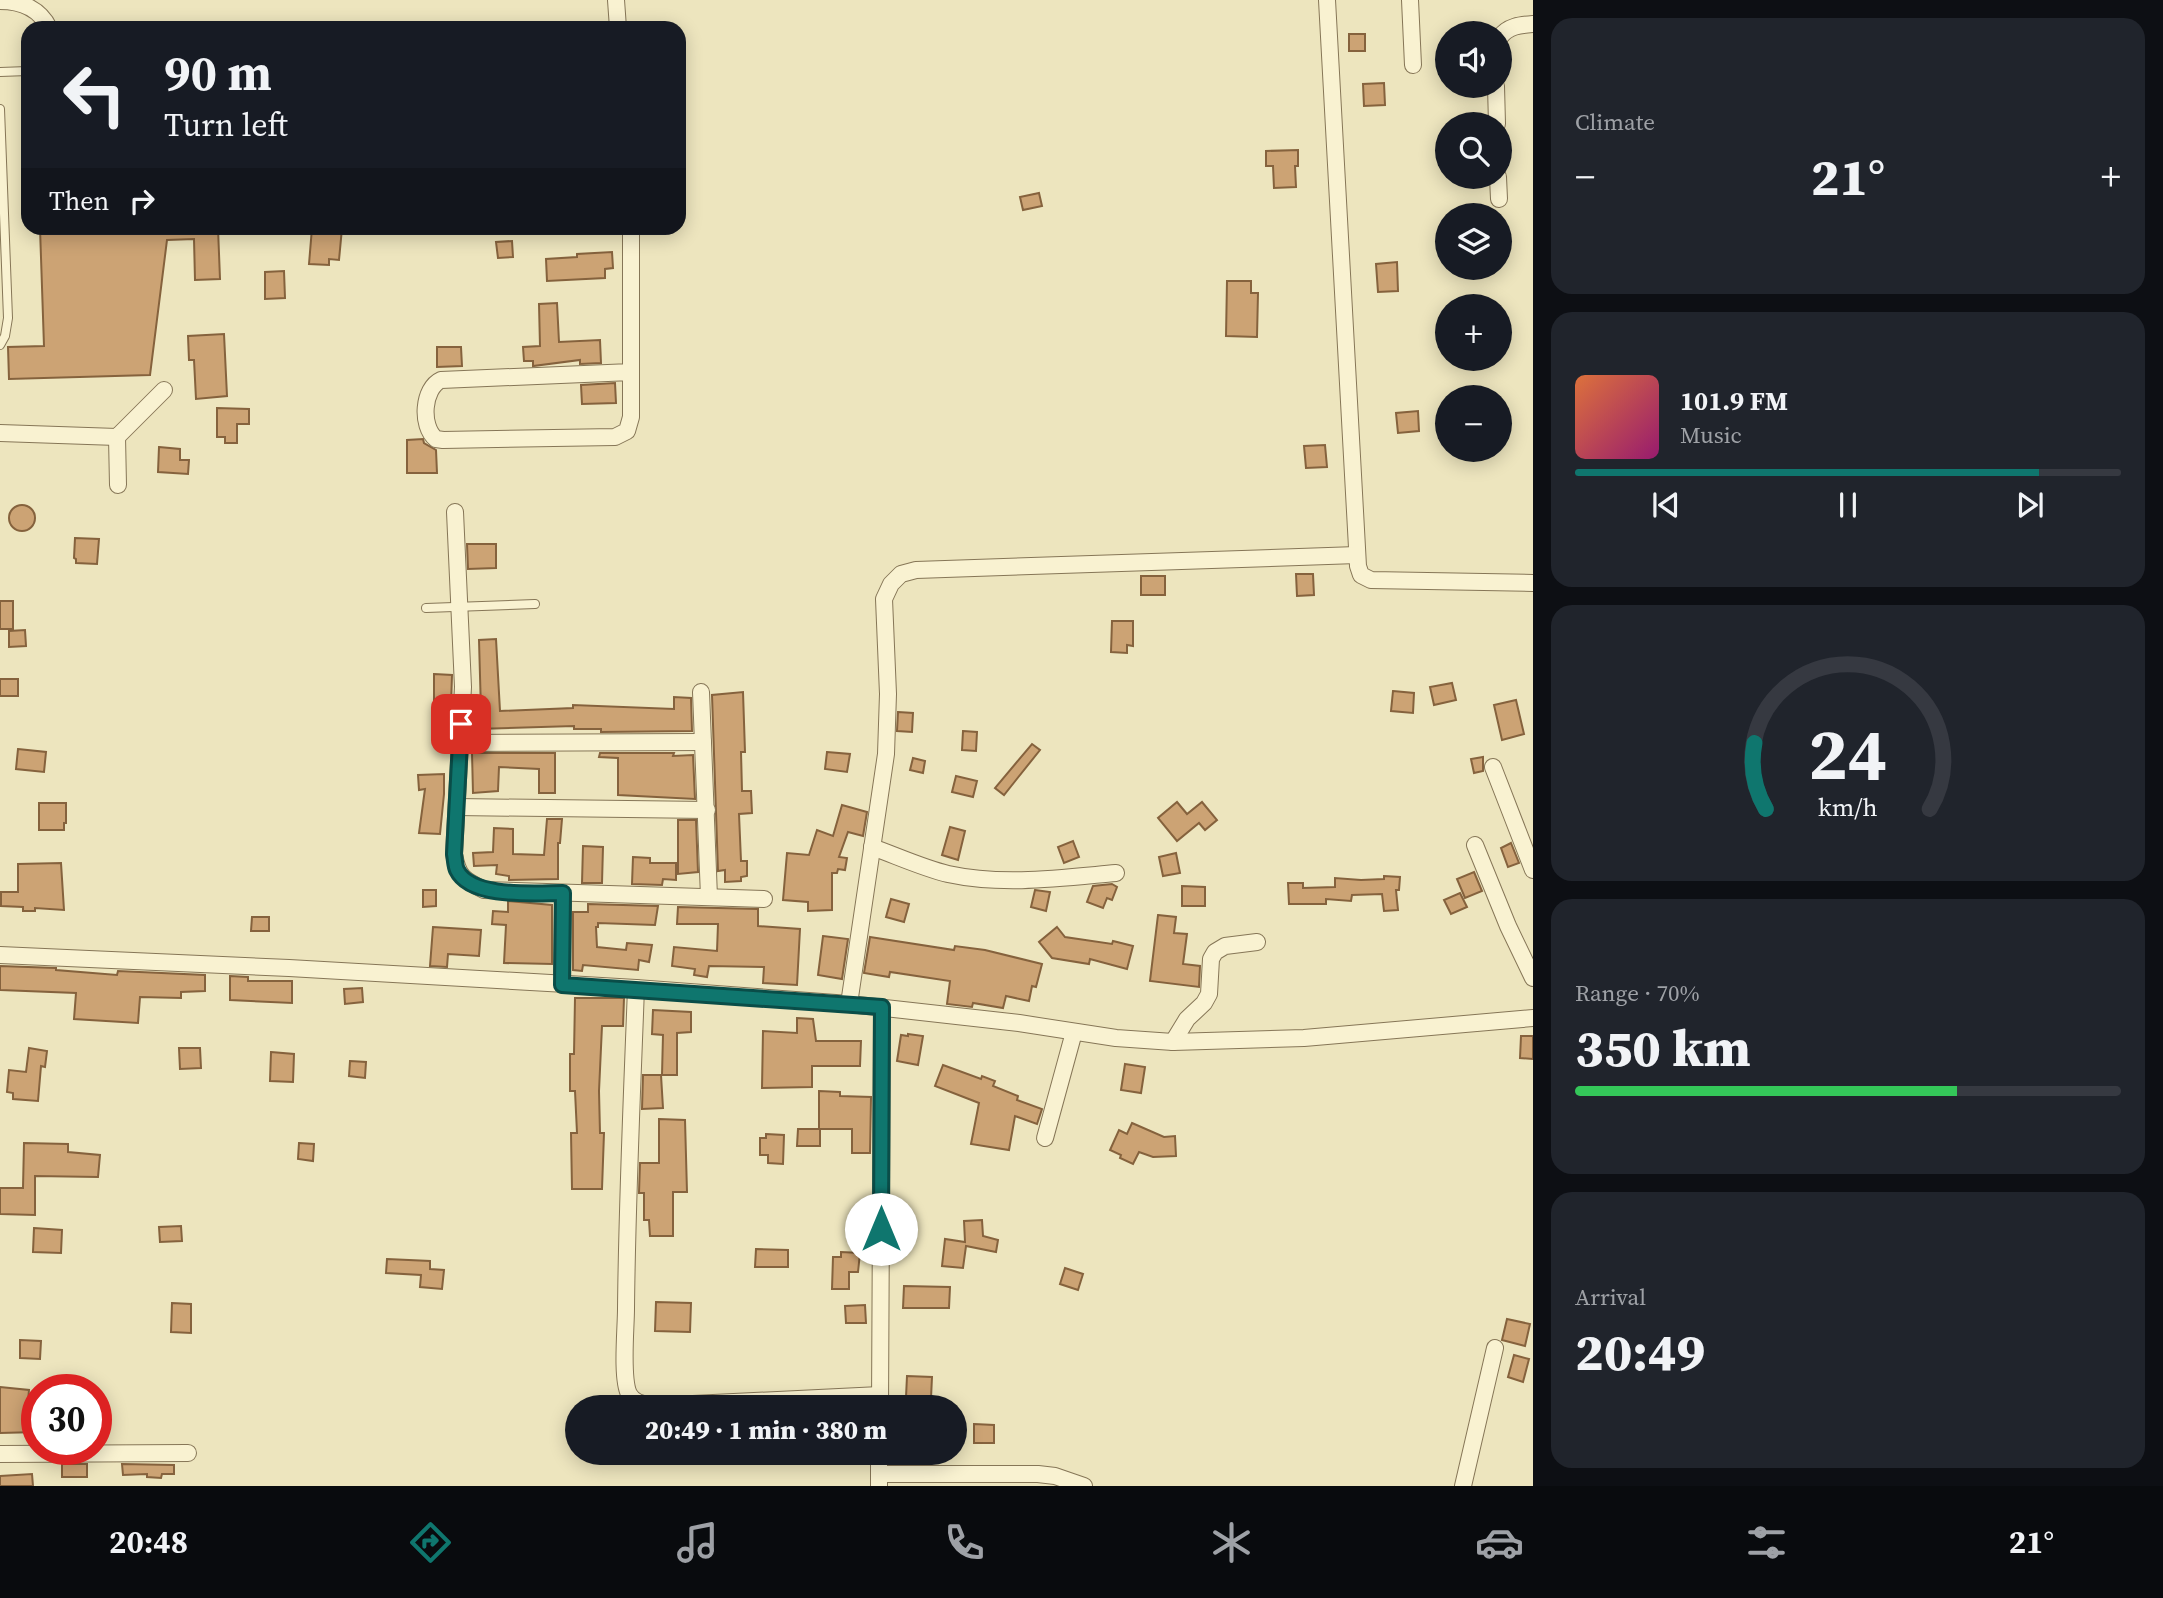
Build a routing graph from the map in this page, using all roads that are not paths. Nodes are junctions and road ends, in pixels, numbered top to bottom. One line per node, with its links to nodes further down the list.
1 (615, 0): 6 (street)
2 (1326, 0): 23 (street)
3 (1410, 0): 9 (street)
4 (0, 1): 5 (street)
5 (46, 21)
6 (617, 21)
7 (1533, 24): 8 (street)
8 (1512, 28)
9 (1413, 65)
10 (21, 71): 11 (lane)
11 (0, 72)
12 (0, 109): 16 (lane)
13 (1499, 189): 14 (street)
14 (1499, 198)
15 (631, 235): 17 (street)
16 (0, 345)
17 (631, 372): 17 (street)
18 (164, 390): 20 (street)
19 (0, 433): 20 (street)
20 (117, 437): 21 (street)
21 (118, 485)
22 (455, 512): 26 (street)
23 (1357, 555): 24 (street); 35 (street)
24 (1533, 583)
25 (536, 604): 26 (lane)
26 (460, 607): 27 (lane); 30 (street)
27 (426, 608)
28 (701, 692): 29 (street)
29 (703, 742): 30 (street); 33 (street)
30 (460, 743): 32 (street)
31 (1493, 768): 36 (street)
32 (457, 807): 33 (street); 38 (street)
33 (707, 810): 39 (street)
34 (1475, 845): 43 (street)
35 (872, 847): 37 (street); 46 (street)
36 (1533, 870)
37 (1116, 873)
38 (563, 893): 39 (street); 44 (street)
39 (709, 897): 40 (street)
40 (764, 899)
41 (1257, 942): 50 (street)
42 (0, 955): 44 (street)
43 (1533, 978)
44 (562, 985): 45 (street)
45 (636, 988): 46 (street); 53 (street)
46 (849, 1004): 47 (street)
47 (882, 1007): 49 (street); 54 (street)
48 (1533, 1018): 50 (street)
49 (1074, 1032): 50 (street); 51 (street)
50 (1173, 1042)
51 (1045, 1138)
52 (1495, 1348): 60 (street)
53 (630, 1395)
54 (880, 1395)
55 (188, 1452): 56 (street)
56 (0, 1454)
57 (996, 1479): 58 (street); 59 (street)
58 (879, 1480)
59 (1084, 1486)
60 (1463, 1486)

